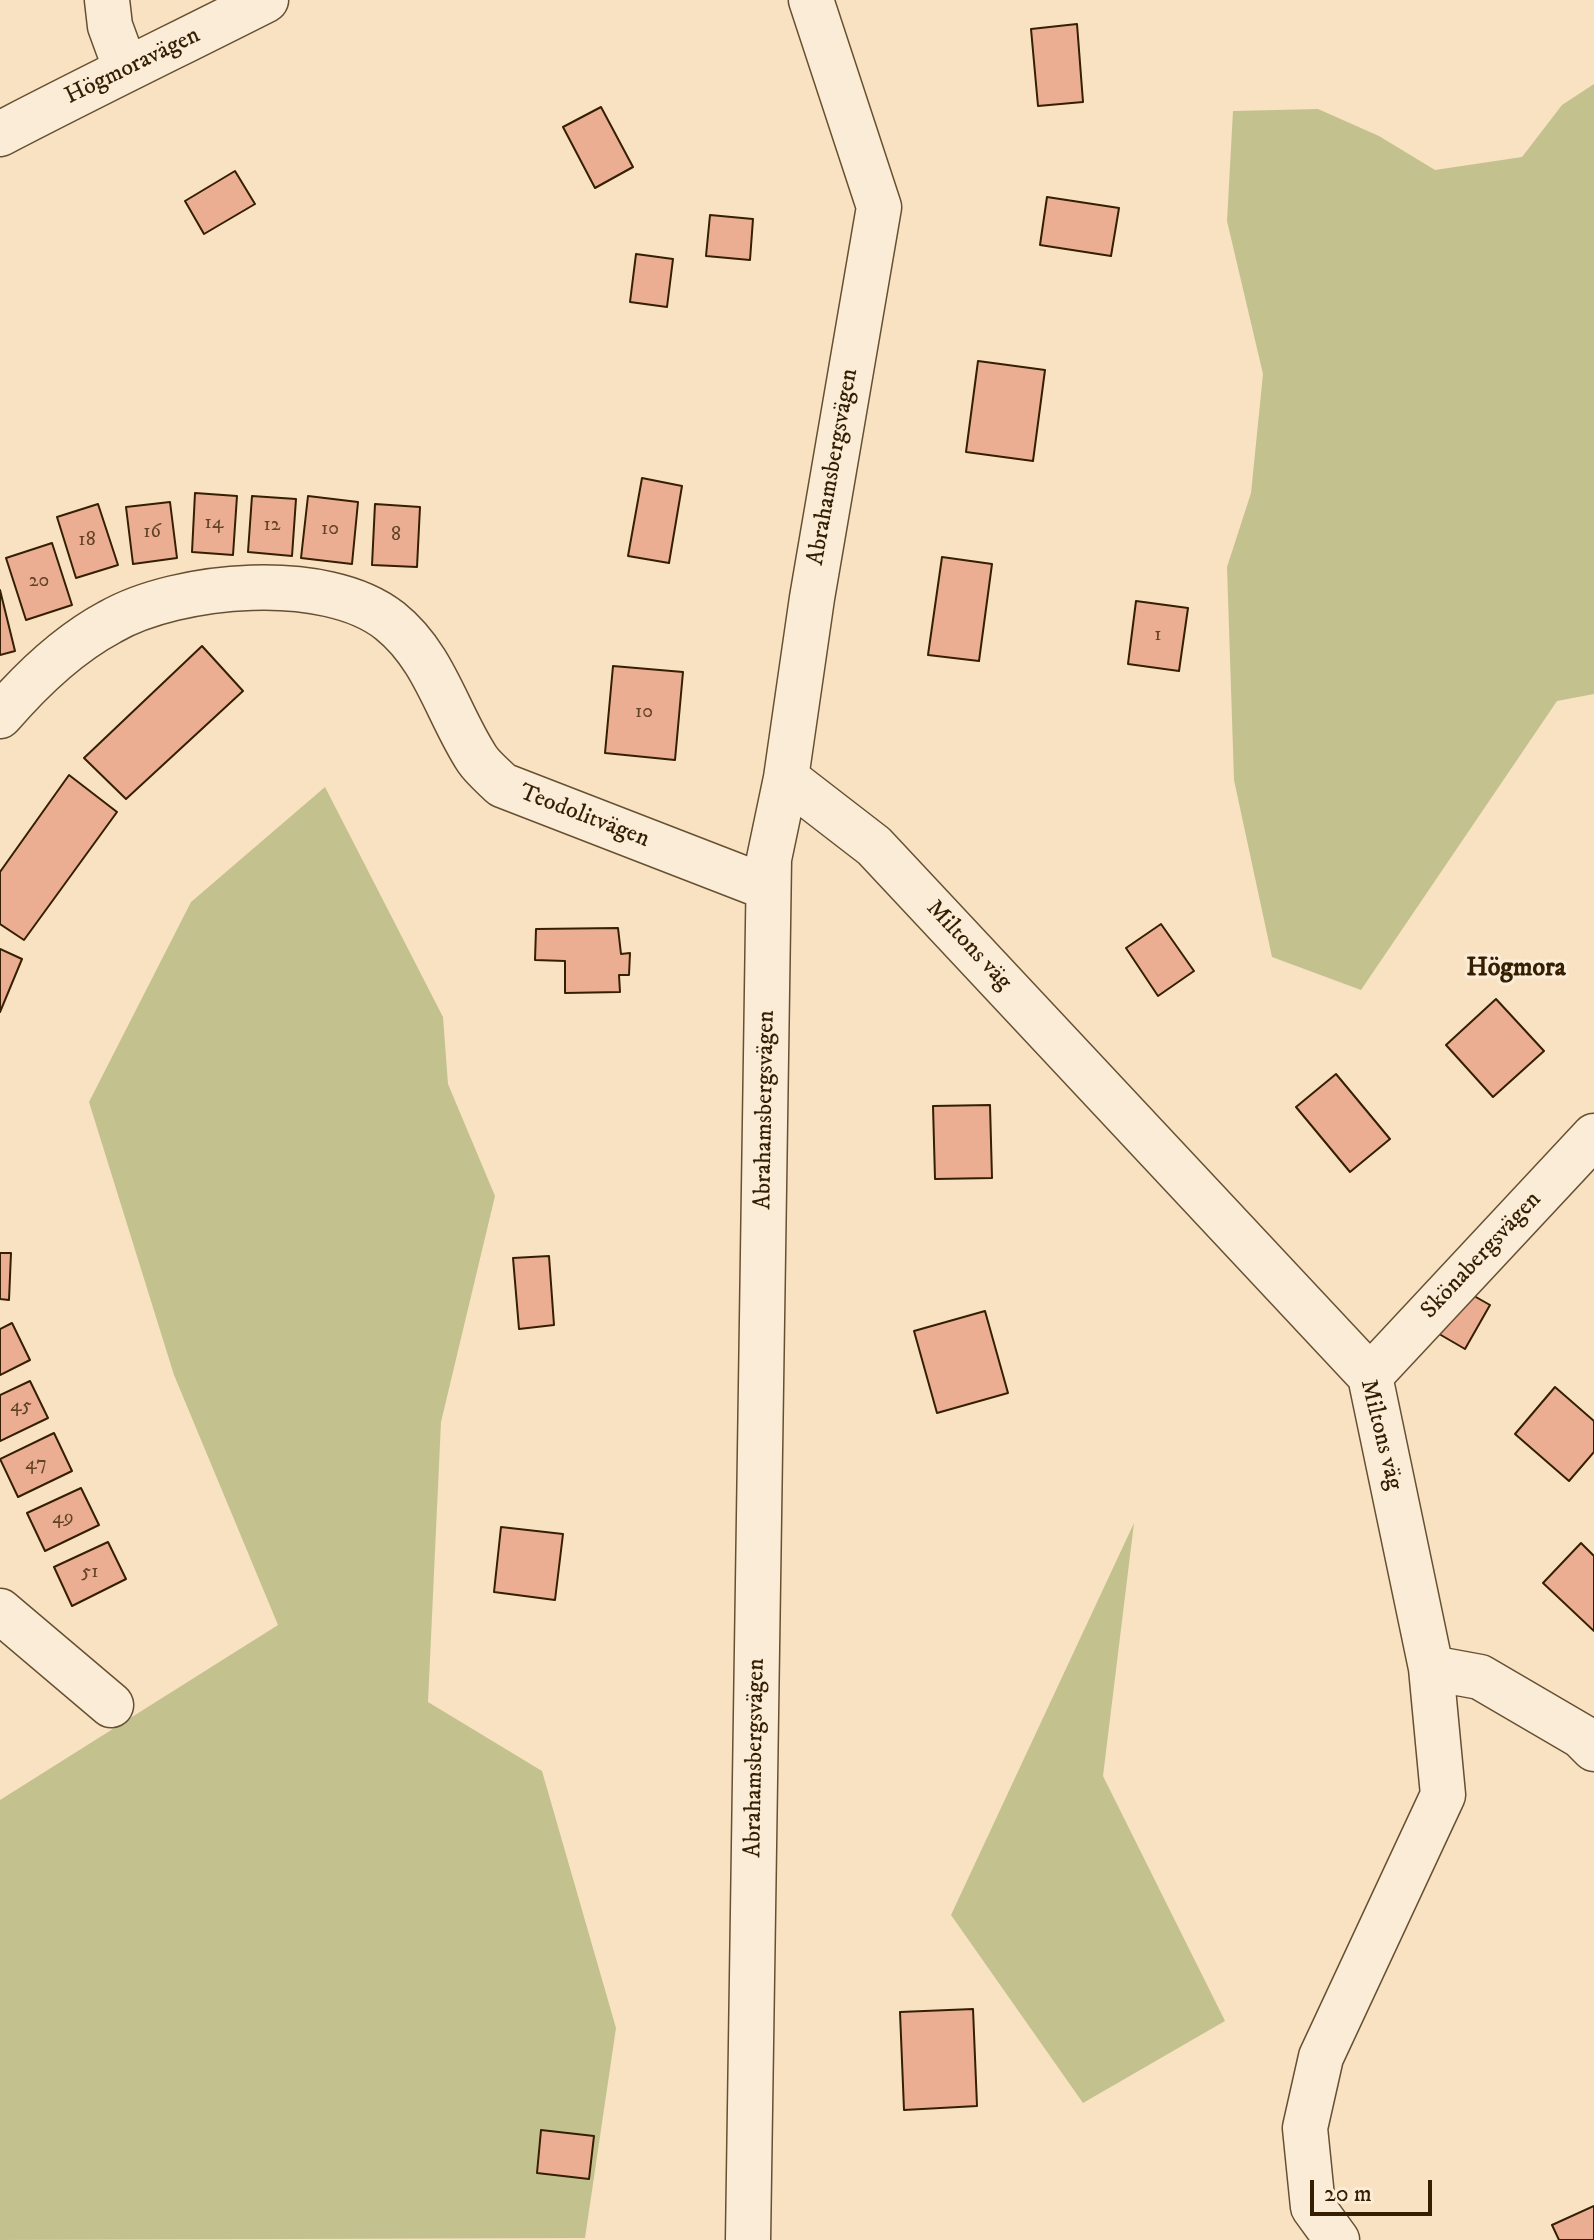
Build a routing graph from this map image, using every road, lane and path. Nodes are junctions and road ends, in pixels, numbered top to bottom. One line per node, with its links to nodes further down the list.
1 (107, 0): 4 (street)
2 (266, 0): 4 (street, Högmoravägen)
3 (811, 0): 7 (street, Abrahamsbergsvägen)
4 (125, 67): 5 (street, Högmoravägen)
5 (0, 134)
6 (0, 716): 8 (street, Teodolitvägen)
7 (786, 778): 8 (street, Abrahamsbergsvägen); 10 (street, Miltons väg)
8 (768, 888): 15 (street, Abrahamsbergsvägen)
9 (1594, 1136): 10 (street, Skönabergsvägen)
10 (1370, 1376): 12 (street, Miltons väg)
11 (0, 1611): 13 (street)
12 (1431, 1668): 14 (street); 16 (street, Miltons väg)
13 (111, 1705)
14 (1594, 1749)
15 (748, 2240)
16 (1337, 2240)

